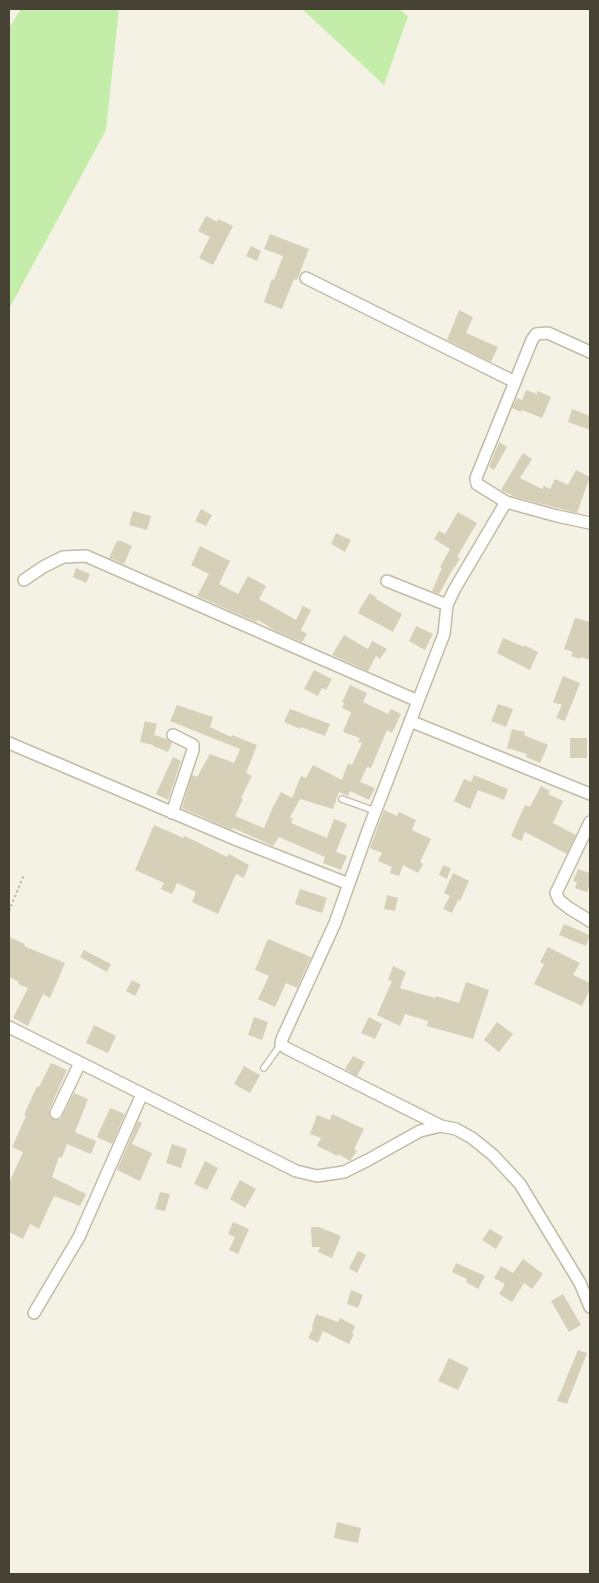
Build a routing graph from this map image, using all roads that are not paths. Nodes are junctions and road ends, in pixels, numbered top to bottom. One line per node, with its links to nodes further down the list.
1 (306, 278): 3 (street)
2 (590, 352): 3 (street)
3 (515, 382): 4 (street)
4 (506, 502): 5 (street); 8 (street)
5 (590, 523)
6 (24, 580): 9 (street)
7 (386, 581): 8 (street)
8 (447, 605): 9 (street)
9 (418, 701): 10 (street)
10 (410, 721): 13 (street); 15 (street)
11 (173, 735): 16 (street)
12 (9, 743): 16 (street)
13 (590, 794)
14 (342, 799): 15 (lane)
15 (375, 811): 18 (street)
16 (172, 813): 18 (street)
17 (590, 822): 19 (street)
18 (349, 884): 21 (street)
19 (590, 920)
20 (9, 1027): 22 (street)
21 (281, 1044): 23 (lane); 26 (street)
22 (80, 1063): 24 (street); 25 (street)
23 (264, 1068)
24 (142, 1094): 26 (street); 28 (street)
25 (56, 1113)
26 (441, 1126): 27 (street)
27 (590, 1307)
28 (34, 1313)

